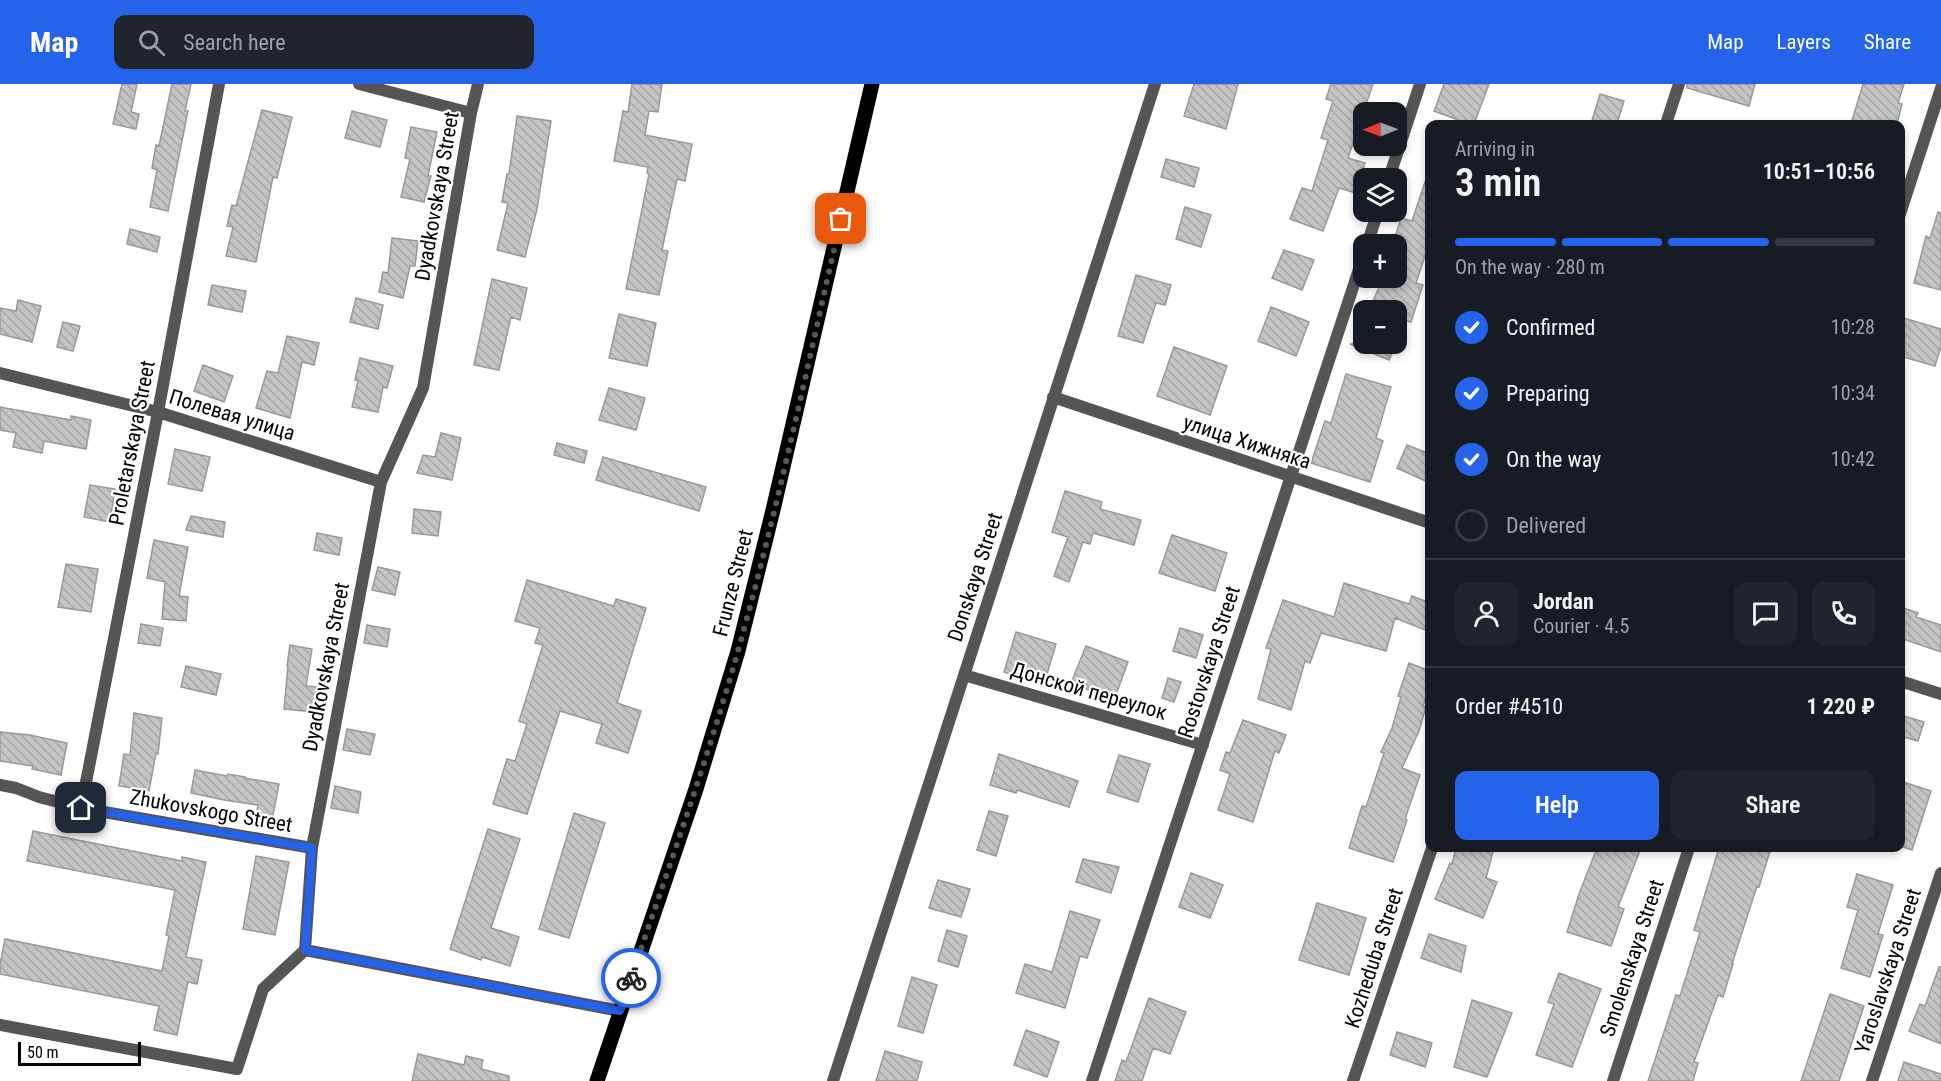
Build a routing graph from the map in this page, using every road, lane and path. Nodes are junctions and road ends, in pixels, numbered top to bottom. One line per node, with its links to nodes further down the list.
1 (219, 84): 16 (street, Proletarskaya Street)
2 (359, 84): 9 (street)
3 (478, 84): 9 (street, Dyadkovskaya Street)
4 (872, 84): 31 (main road, Frunze Street)
5 (1155, 84): 15 (street, Donskaya Street)
6 (1420, 84): 11 (street)
7 (1679, 84): 10 (street)
8 (1941, 88): 12 (street)
9 (471, 113): 18 (street, Dyadkovskaya Street)
10 (1667, 120)
11 (1392, 168)
12 (1905, 199)
13 (1353, 287): 17 (street, Rostovskaya Street)
14 (0, 374): 16 (street, Полевая улица)
15 (1053, 398): 17 (street, улица Хижняка); 20 (street, Donskaya Street)
16 (158, 412): 18 (street, Полевая улица); 25 (street, Proletarskaya Street)
17 (1290, 477): 19 (street, улица Хижняка); 23 (street, Rostovskaya Street)
18 (381, 482): 26 (street, Dyadkovskaya Street)
19 (1425, 522)
20 (964, 675): 23 (street, Донской переулок); 34 (street, Donskaya Street)
21 (1905, 683): 22 (street)
22 (1941, 694)
23 (1203, 745): 35 (street, Rostovskaya Street)
24 (0, 785): 25 (street, Zhukovskogo Street)
25 (81, 808): 26 (street, Zhukovskogo Street)
26 (312, 848): 30 (street, Dyadkovskaya Street)
27 (1430, 852): 36 (street, Kozheduba Street)
28 (1688, 852): 37 (street, Smolenskaya Street)
29 (1941, 873): 38 (street, Yaroslavskaya Street)
30 (305, 950): 31 (street); 32 (street)
31 (620, 1011): 33 (main road, Frunze Street)
32 (0, 1025)
33 (597, 1081)
34 (833, 1081)
35 (1092, 1081)
36 (1353, 1081)
37 (1613, 1081)
38 (1872, 1081)

